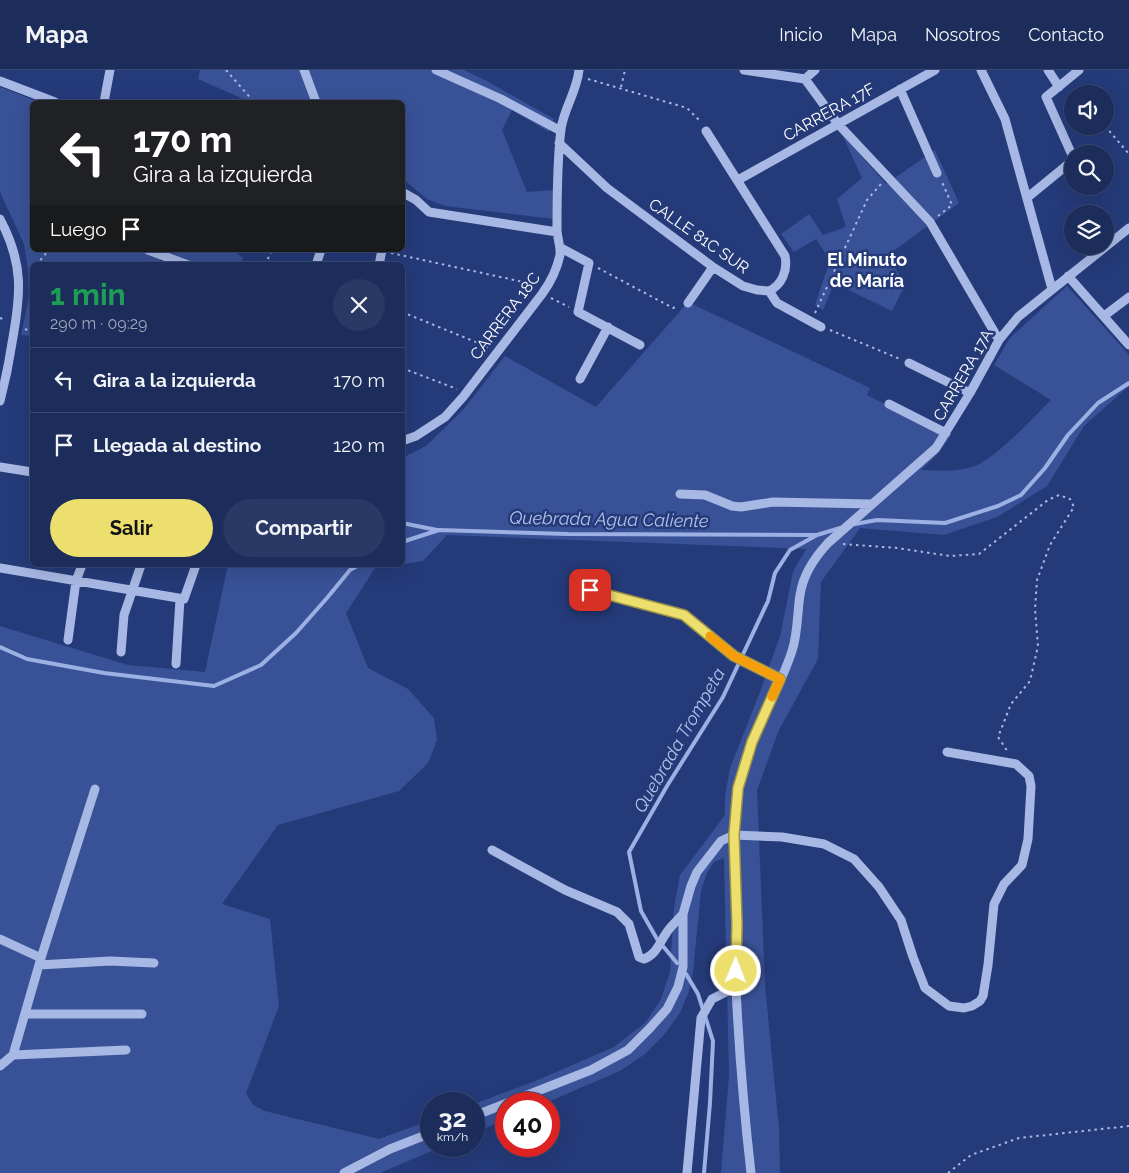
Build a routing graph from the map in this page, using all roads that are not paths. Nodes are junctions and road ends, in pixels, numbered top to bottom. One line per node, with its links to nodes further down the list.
1 (110, 70): 16 (street)
2 (304, 70): 17 (street)
3 (436, 70): 19 (street)
4 (744, 70): 11 (street)
5 (815, 70): 11 (street)
6 (935, 70): 14 (street, CARRERA 17F)
7 (981, 70): 27 (street)
8 (1048, 70): 13 (street)
9 (1079, 70): 13 (street)
10 (578, 73): 19 (street)
11 (805, 79): 18 (street)
12 (0, 81): 15 (street)
13 (1059, 86): 22 (street)
14 (900, 89): 18 (street, CARRERA 17F); 24 (street)
15 (50, 100)
16 (104, 100)
17 (315, 100)
18 (838, 124): 25 (street, CARRERA 17F); 43 (street)
19 (561, 131): 21 (street)
20 (706, 131): 25 (street)
21 (559, 143): 30 (street); 34 (street, CALLE 81C SUR)
22 (1068, 145)
23 (1064, 168): 27 (street)
24 (938, 172)
25 (738, 180): 37 (street)
26 (405, 194): 30 (street)
27 (1028, 197): 36 (street)
28 (0, 218): 48 (street)
29 (1129, 228): 35 (street, CARRERA 17A)
30 (557, 232): 31 (street)
31 (561, 248): 41 (street); 53 (street, CARRERA 18C)
32 (153, 252): 33 (street)
33 (180, 262)
34 (713, 267): 37 (street, CALLE 81C SUR); 39 (street)
35 (1068, 276): 36 (street, CARRERA 17A); 40 (street)
36 (1052, 289): 43 (street, CARRERA 17A)
37 (768, 291): 42 (street)
38 (1129, 297): 40 (street)
39 (688, 303)
40 (1104, 316): 45 (street)
41 (608, 327): 44 (street); 47 (street)
42 (821, 327)
43 (999, 340): 49 (street, CARRERA 17A)
44 (640, 345)
45 (1129, 345)
46 (910, 363): 49 (street)
47 (580, 379)
48 (2, 382): 50 (street)
49 (970, 393): 52 (street, CARRERA 17A)
50 (0, 400)
51 (889, 404): 52 (street)
52 (946, 433): 57 (street, CARRERA 17A)
53 (405, 440)
54 (0, 467): 55 (street)
55 (30, 472)
56 (680, 494): 57 (street)
57 (872, 504): 69 (street, CARRERA 17A)
58 (81, 567): 62 (street)
59 (140, 567): 63 (street)
60 (195, 567): 65 (street)
61 (0, 568): 62 (street)
62 (76, 581): 63 (street); 66 (street)
63 (131, 590): 65 (street); 67 (street)
64 (590, 590): 69 (street)
65 (182, 599): 68 (street)
66 (68, 640)
67 (120, 652)
68 (176, 664)
69 (780, 679): 72 (street, CARRERA 17A)
70 (947, 752): 72 (street)
71 (95, 789): 76 (street)
72 (734, 835): 74 (street); 78 (street, CARRERA 17A)
73 (492, 850): 74 (street)
74 (683, 914): 84 (street)
75 (0, 939): 76 (street)
76 (40, 962): 77 (street); 79 (street)
77 (154, 963)
78 (736, 987): 87 (street); 88 (street, CARRERA 17A)
79 (25, 1014): 80 (street); 82 (street)
80 (142, 1014)
81 (126, 1050): 82 (street)
82 (12, 1055): 83 (street)
83 (0, 1066)
84 (485, 1112)
85 (420, 1137): 86 (street)
86 (344, 1173)
87 (687, 1173)
88 (751, 1173)

